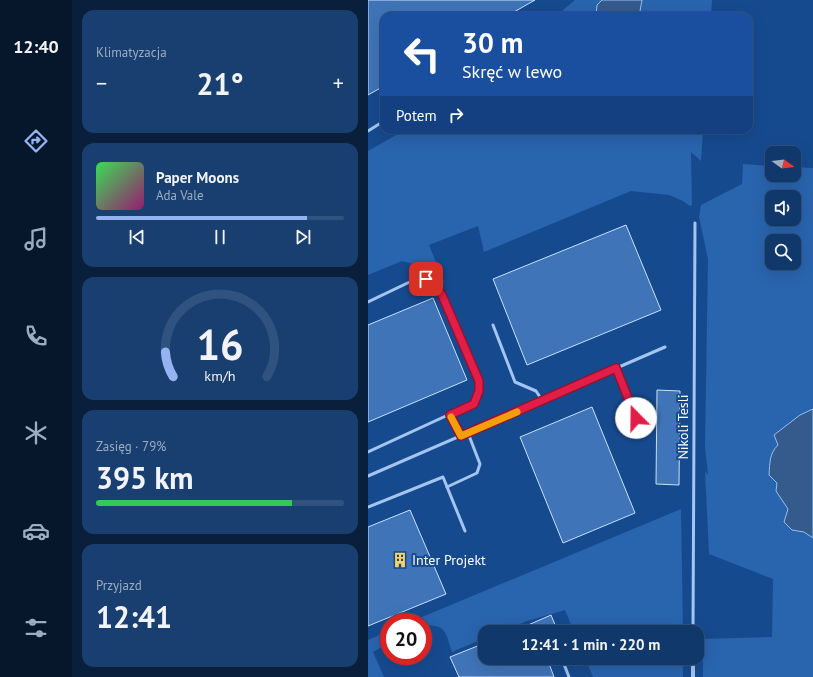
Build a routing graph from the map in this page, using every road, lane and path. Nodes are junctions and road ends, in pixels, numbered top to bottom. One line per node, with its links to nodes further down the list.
1 (380, 124): 2 (lane)
2 (368, 131)
3 (695, 223): 18 (lane, Nikoli Tesli)
4 (368, 302): 9 (lane)
5 (493, 324): 8 (lane)
6 (665, 347): 7 (lane)
7 (616, 368): 8 (lane); 10 (lane)
8 (542, 400): 11 (lane)
9 (450, 415): 12 (lane); 13 (lane)
10 (641, 430)
11 (468, 433): 12 (lane); 15 (lane)
12 (461, 436): 14 (lane)
13 (368, 452)
14 (368, 476)
15 (447, 487): 16 (lane); 17 (lane)
16 (368, 507)
17 (465, 531)
18 (693, 625)
19 (564, 665): 21 (lane)
20 (693, 665): 22 (street)
21 (569, 677)
22 (693, 677)

